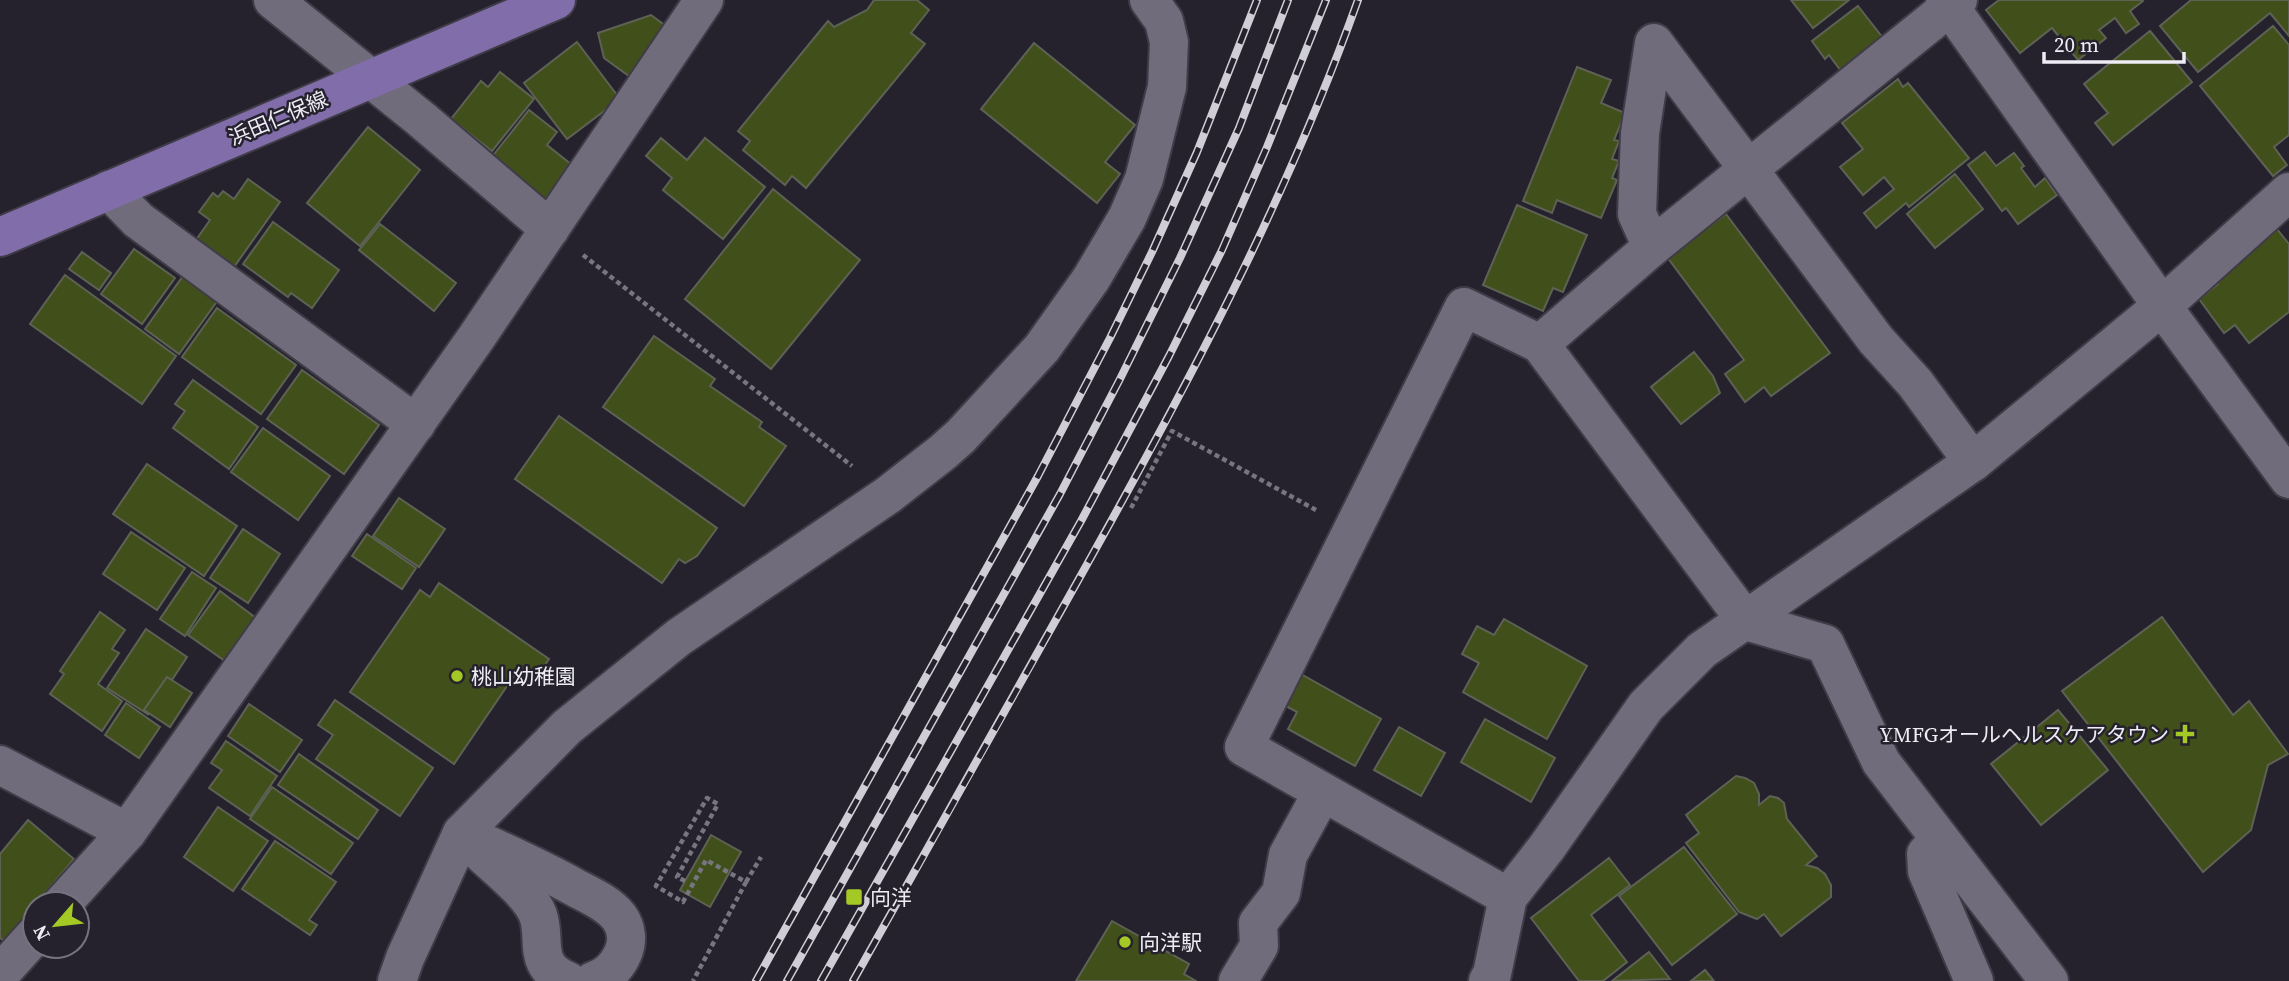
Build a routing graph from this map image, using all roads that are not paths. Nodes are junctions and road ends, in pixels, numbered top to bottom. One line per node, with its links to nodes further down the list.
1 (273, 0): 6 (street)
2 (556, 0): 6 (main road, 浜田仁保線)
3 (704, 0): 10 (street)
4 (1951, 2): 7 (street); 13 (street)
5 (1164, 7): 22 (street)
6 (371, 79): 8 (main road, 浜田仁保線); 10 (street)
7 (1749, 169): 12 (street); 12 (street); 16 (street)
8 (109, 190): 11 (main road, 浜田仁保線); 15 (street)
9 (2289, 192): 13 (street)
10 (550, 229): 15 (street)
11 (0, 237)
12 (1652, 247): 14 (street)
13 (2162, 306): 16 (street); 17 (street)
14 (1540, 344): 18 (street); 20 (street)
15 (416, 424): 21 (street)
16 (1973, 462): 18 (street)
17 (2289, 479)
18 (1746, 621): 23 (street); 25 (street)
19 (0, 765): 21 (street)
20 (1322, 793): 25 (street); 31 (street)
21 (127, 832): 24 (street)
22 (462, 833): 28 (street); 29 (street); 30 (street)
23 (1939, 839): 33 (street); 34 (street)
24 (75, 890)
25 (1508, 897): 32 (street)
26 (21, 951): 27 (street)
27 (0, 974)
28 (397, 981)
29 (568, 981)
30 (593, 981)
31 (1238, 981)
32 (1488, 981)
33 (1974, 981)
34 (2049, 981)

